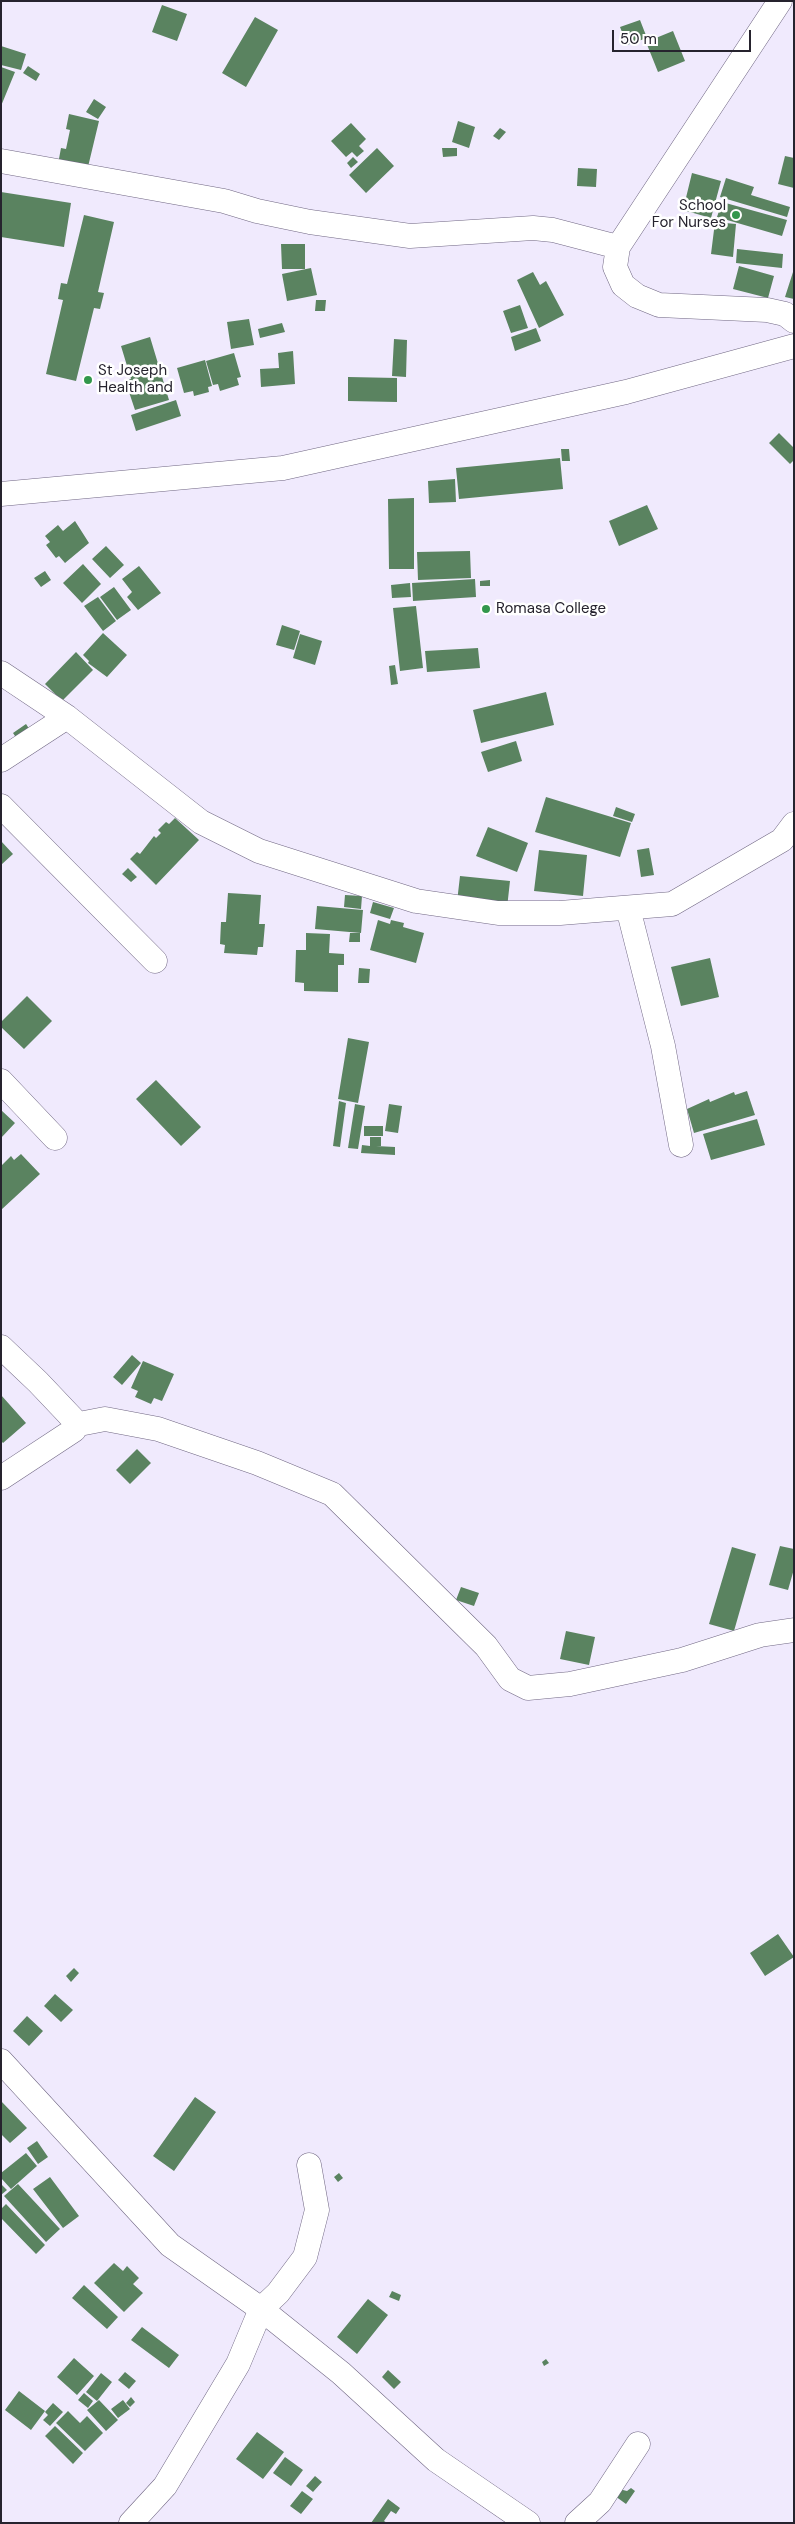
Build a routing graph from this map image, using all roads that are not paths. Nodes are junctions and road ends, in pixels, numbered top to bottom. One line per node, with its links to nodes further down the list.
1 (780, 1): 3 (street)
2 (1, 161): 3 (street)
3 (618, 247): 4 (street)
4 (794, 321)
5 (794, 346): 6 (street)
6 (1, 494)
7 (1, 673): 8 (street)
8 (67, 717): 9 (street); 12 (street)
9 (1, 760)
10 (1, 806): 13 (street)
11 (794, 824): 12 (street)
12 (628, 908): 16 (street)
13 (155, 961)
14 (1, 1081): 15 (street)
15 (55, 1138)
16 (681, 1145)
17 (1, 1347): 18 (street)
18 (74, 1425): 19 (street); 20 (street)
19 (1, 1478)
20 (794, 1630)
21 (1, 2061): 23 (street)
22 (309, 2165): 23 (street)
23 (261, 2309): 25 (street); 26 (street)
24 (638, 2444): 27 (street)
25 (131, 2523)
26 (528, 2523)
27 (577, 2523)

